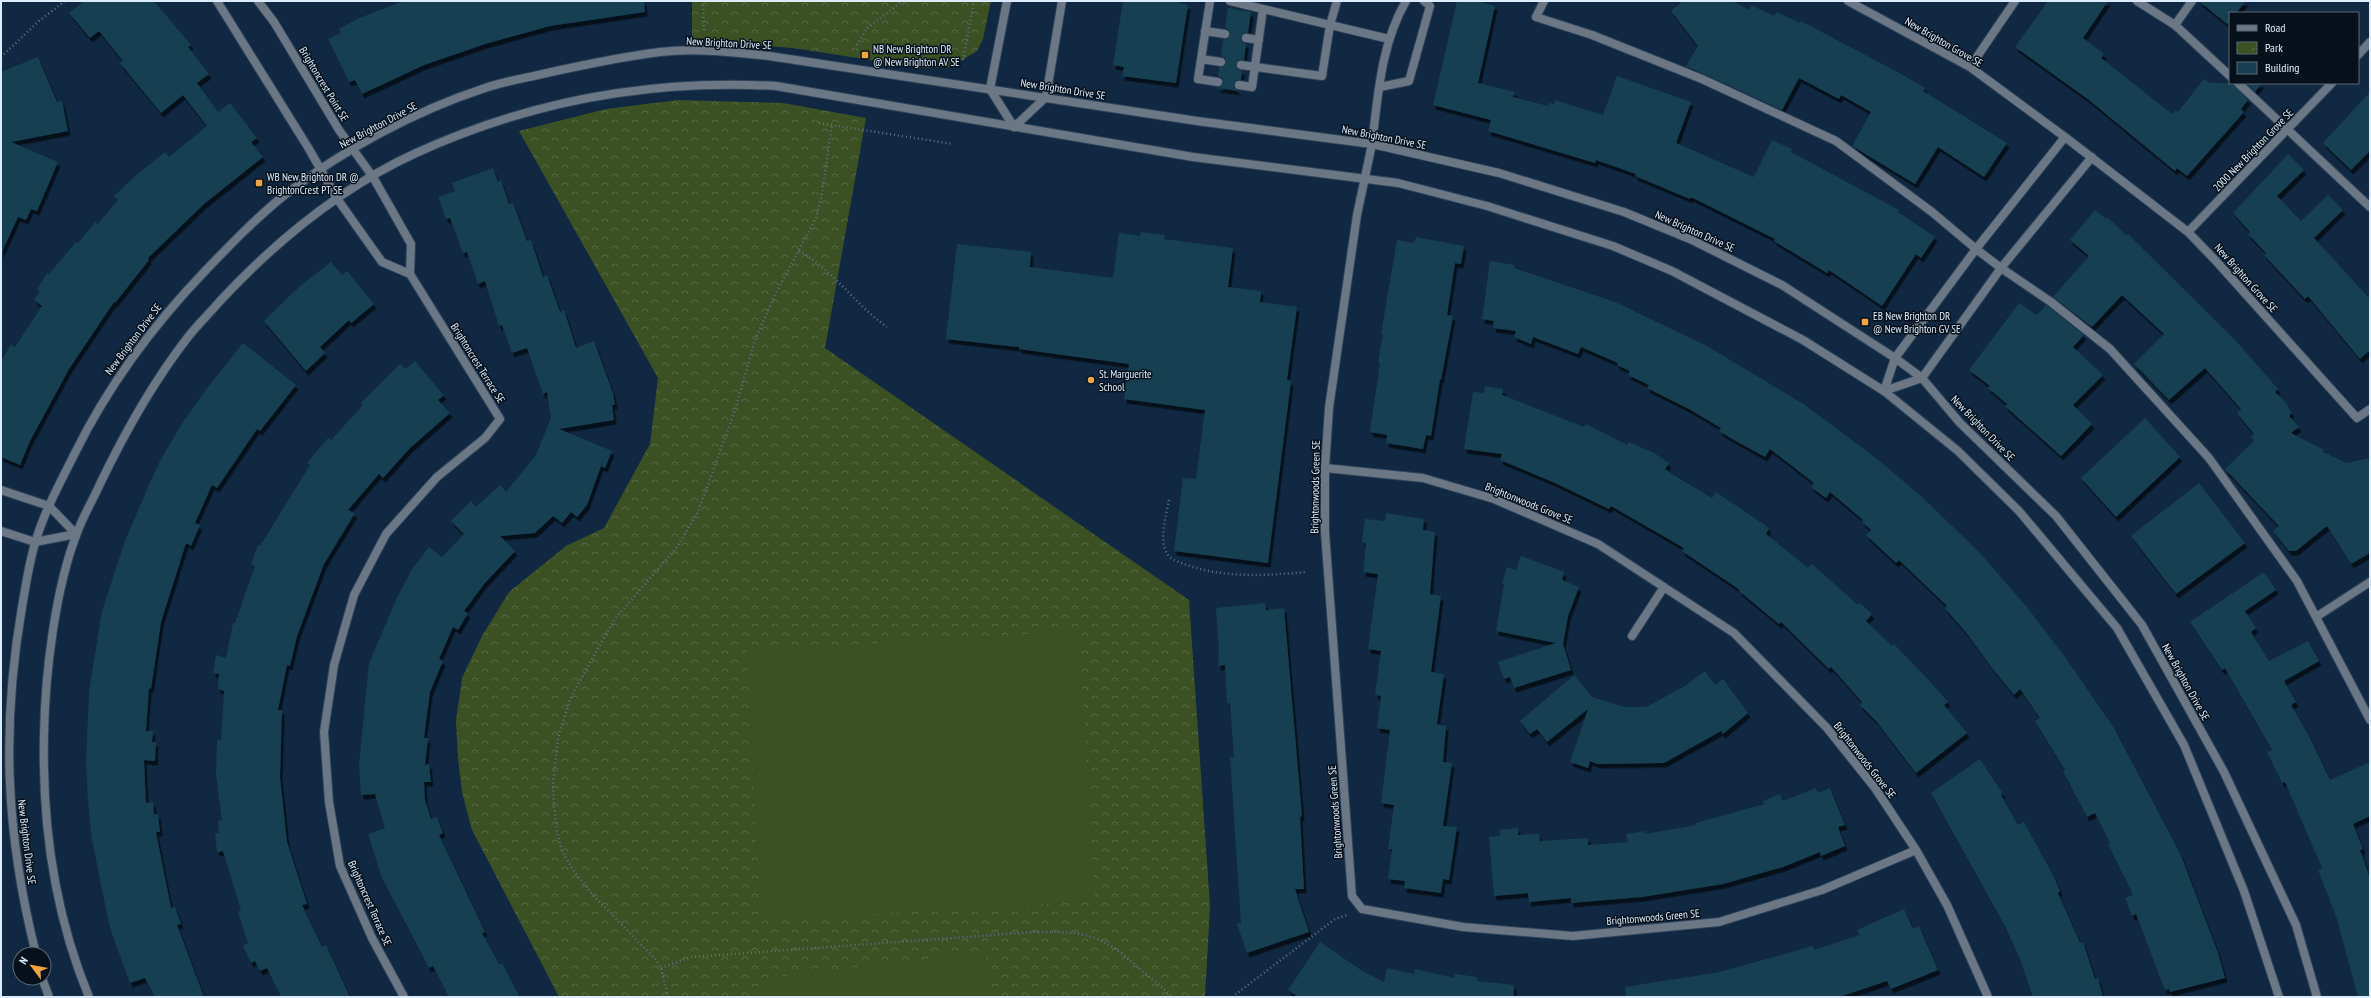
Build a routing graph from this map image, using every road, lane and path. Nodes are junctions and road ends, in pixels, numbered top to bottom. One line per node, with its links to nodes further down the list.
1 (65, 1): 31 (path)
2 (217, 1): 55 (street)
3 (258, 1): 53 (street, Brightoncrest Point SE)
4 (703, 1): 22 (path)
5 (903, 1): 29 (path)
6 (974, 1): 33 (path)
7 (1007, 1): 44 (street)
8 (1062, 1): 45 (street)
9 (1210, 1): 23 (street)
10 (1230, 1): 19 (street)
11 (1337, 1): 20 (street)
12 (1406, 1): 26 (street, Brightonwoods Green SE)
13 (1424, 1): 43 (street)
14 (1544, 1): 61 (street)
15 (1848, 1): 37 (street, New Brighton Grove SE)
16 (2015, 1): 37 (street)
17 (2137, 1): 21 (street)
18 (2192, 1): 21 (street)
19 (1263, 9): 20 (street); 27 (street)
20 (1330, 25): 26 (street); 36 (street)
21 (2174, 25): 38 (street)
22 (704, 31)
23 (1205, 31): 24 (street); 32 (street)
24 (1225, 34)
25 (1246, 38): 27 (street)
26 (1389, 38): 43 (street, Brightonwoods Green SE)
27 (1259, 40): 36 (street)
28 (2370, 42): 30 (street)
29 (857, 45)
30 (2359, 54)
31 (1, 57)
32 (1201, 59): 34 (street); 39 (street)
33 (962, 60)
34 (1221, 62)
35 (1241, 65): 36 (street)
36 (1255, 67): 42 (street)
37 (1970, 67): 50 (street, New Brighton Grove SE)
38 (2229, 75)
39 (1218, 82)
40 (2239, 84): 49 (street)
41 (2331, 84): 49 (street, 2000 New Brighton Grove SE)
42 (1239, 85)
43 (1380, 87): 52 (street, Brightonwoods Green SE)
44 (990, 89): 45 (street, New Brighton Drive SE); 48 (street); 53 (street, New Brighton Drive SE)
45 (1046, 97): 48 (street); 52 (street, New Brighton Drive SE)
46 (819, 124): 47 (path)
47 (832, 125): 51 (path); 62 (path)
48 (1014, 127): 56 (street, New Brighton Drive SE); 57 (street, New Brighton Drive SE)
49 (2289, 130): 59 (street); 60 (street, 2000 New Brighton Grove SE)
50 (2065, 137): 54 (street, New Brighton Grove SE); 61 (street)
51 (953, 144)
52 (1372, 144): 57 (street, Brightonwoods Green SE); 66 (street, New Brighton Drive SE)
53 (352, 149): 55 (street, New Brighton Drive SE); 56 (street, Brightoncrest Point SE)
54 (2092, 157): 60 (street, New Brighton Grove SE); 63 (street)
55 (321, 169): 58 (street); 73 (street, New Brighton Drive SE)
56 (373, 177): 58 (street, New Brighton Drive SE); 64 (street)
57 (1364, 179): 68 (street, New Brighton Drive SE); 70 (street, Brightonwoods Green SE)
58 (338, 200): 64 (street); 75 (street, New Brighton Drive SE)
59 (2370, 206)
60 (2188, 232): 69 (street, New Brighton Grove SE)
61 (1976, 249): 63 (street); 66 (street)
62 (799, 251): 65 (path); 86 (path)
63 (2001, 268): 67 (street); 80 (street)
64 (410, 274): 90 (street, Brightoncrest Terrace SE)
65 (887, 328)
66 (1895, 358): 67 (street, New Brighton Drive SE); 68 (street)
67 (1922, 378): 68 (street); 96 (street, New Brighton Drive SE)
68 (1884, 391): 95 (street, New Brighton Drive SE)
69 (2370, 408)
70 (1325, 468): 79 (street, Brightonwoods Grove SE); 84 (street, Brightonwoods Green SE)
71 (1, 490): 73 (street)
72 (1169, 500): 77 (path)
73 (49, 506): 75 (street); 76 (street, New Brighton Drive SE)
74 (1, 531): 76 (street)
75 (76, 534): 76 (street); 89 (street, New Brighton Drive SE)
76 (35, 542): 85 (street, New Brighton Drive SE)
77 (1307, 572)
78 (2370, 582): 80 (street)
79 (1664, 587): 81 (street); 83 (street, Brightonwoods Grove SE)
80 (2316, 617): 82 (street)
81 (1632, 636)
82 (2370, 720)
83 (1916, 850): 84 (street, Brightonwoods Green SE); 94 (street, Brightonwoods Grove SE)
84 (1362, 909): 93 (path)
85 (34, 946)
86 (661, 968): 91 (path); 92 (path)
87 (45, 986): 88 (street)
88 (49, 997)
89 (89, 997)
90 (404, 997)
91 (668, 997)
92 (1172, 997)
93 (1232, 997)
94 (1988, 997)
95 (2280, 997)
96 (2316, 997)

